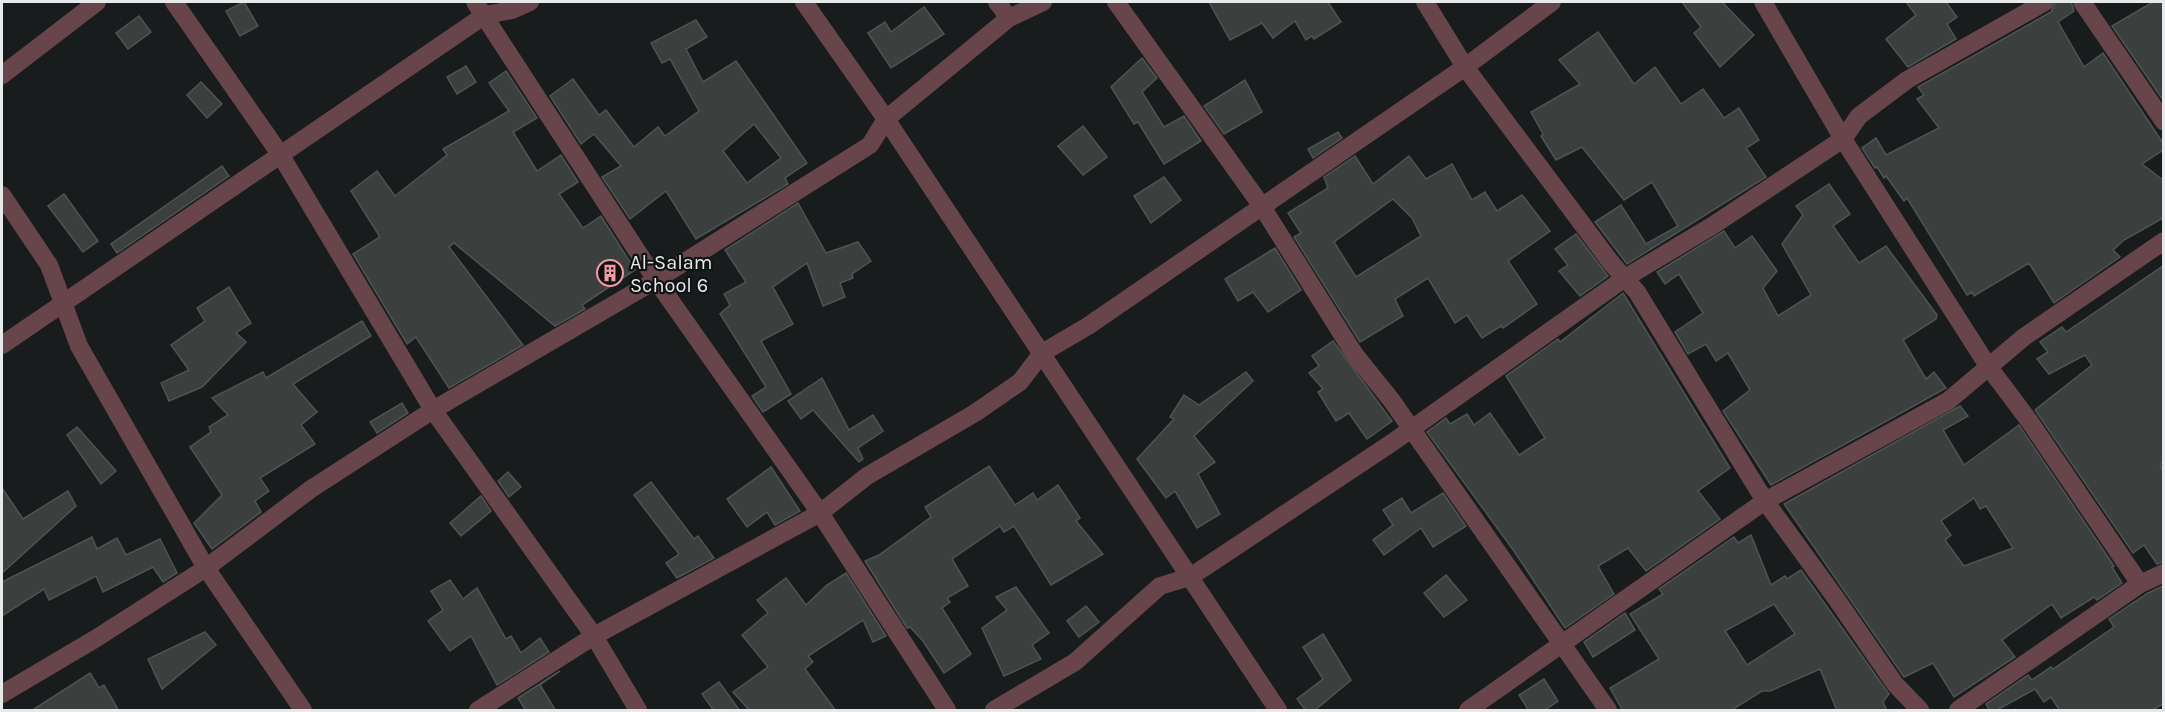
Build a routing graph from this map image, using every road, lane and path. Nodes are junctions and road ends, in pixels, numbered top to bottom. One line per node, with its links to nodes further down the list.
1 (97, 2): 16 (street)
2 (174, 2): 20 (street)
3 (530, 2): 13 (street)
4 (804, 2): 17 (street)
5 (997, 2): 14 (street)
6 (1043, 2): 14 (street)
7 (1116, 2): 22 (street)
8 (1425, 2): 15 (street)
9 (1552, 2): 15 (street)
10 (1763, 2): 19 (street)
11 (2046, 2): 19 (street)
12 (2082, 2): 18 (street)
13 (480, 8): 20 (street); 25 (street)
14 (1009, 18): 17 (street)
15 (1465, 67): 22 (street); 24 (street)
16 (2, 75)
17 (886, 119): 25 (street); 28 (street)
18 (2163, 122)
19 (1843, 139): 24 (street); 29 (street)
20 (280, 154): 26 (street); 30 (street)
21 (2, 195): 26 (street)
22 (1261, 205): 28 (street); 31 (street)
23 (2163, 240): 29 (street)
24 (1625, 278): 31 (street); 32 (street)
25 (656, 279): 30 (street); 33 (street)
26 (63, 304): 27 (street); 34 (street)
27 (2, 345)
28 (1042, 353): 33 (street); 36 (street)
29 (1988, 366): 32 (street); 37 (street)
30 (433, 410): 34 (street); 38 (street)
31 (1409, 429): 36 (street); 39 (street)
32 (1765, 501): 39 (street); 49 (street)
33 (820, 513): 38 (street); 44 (street)
34 (206, 568): 40 (street); 41 (street)
35 (2163, 573): 37 (street)
36 (1190, 577): 45 (street); 46 (street)
37 (2140, 584): 50 (street)
38 (594, 636): 42 (street); 43 (street)
39 (1561, 645): 47 (street); 48 (street)
40 (2, 694)
41 (303, 711)
42 (478, 711)
43 (638, 711)
44 (946, 711)
45 (994, 711)
46 (1278, 711)
47 (1468, 711)
48 (1608, 711)
49 (1920, 711)
50 (1958, 711)

